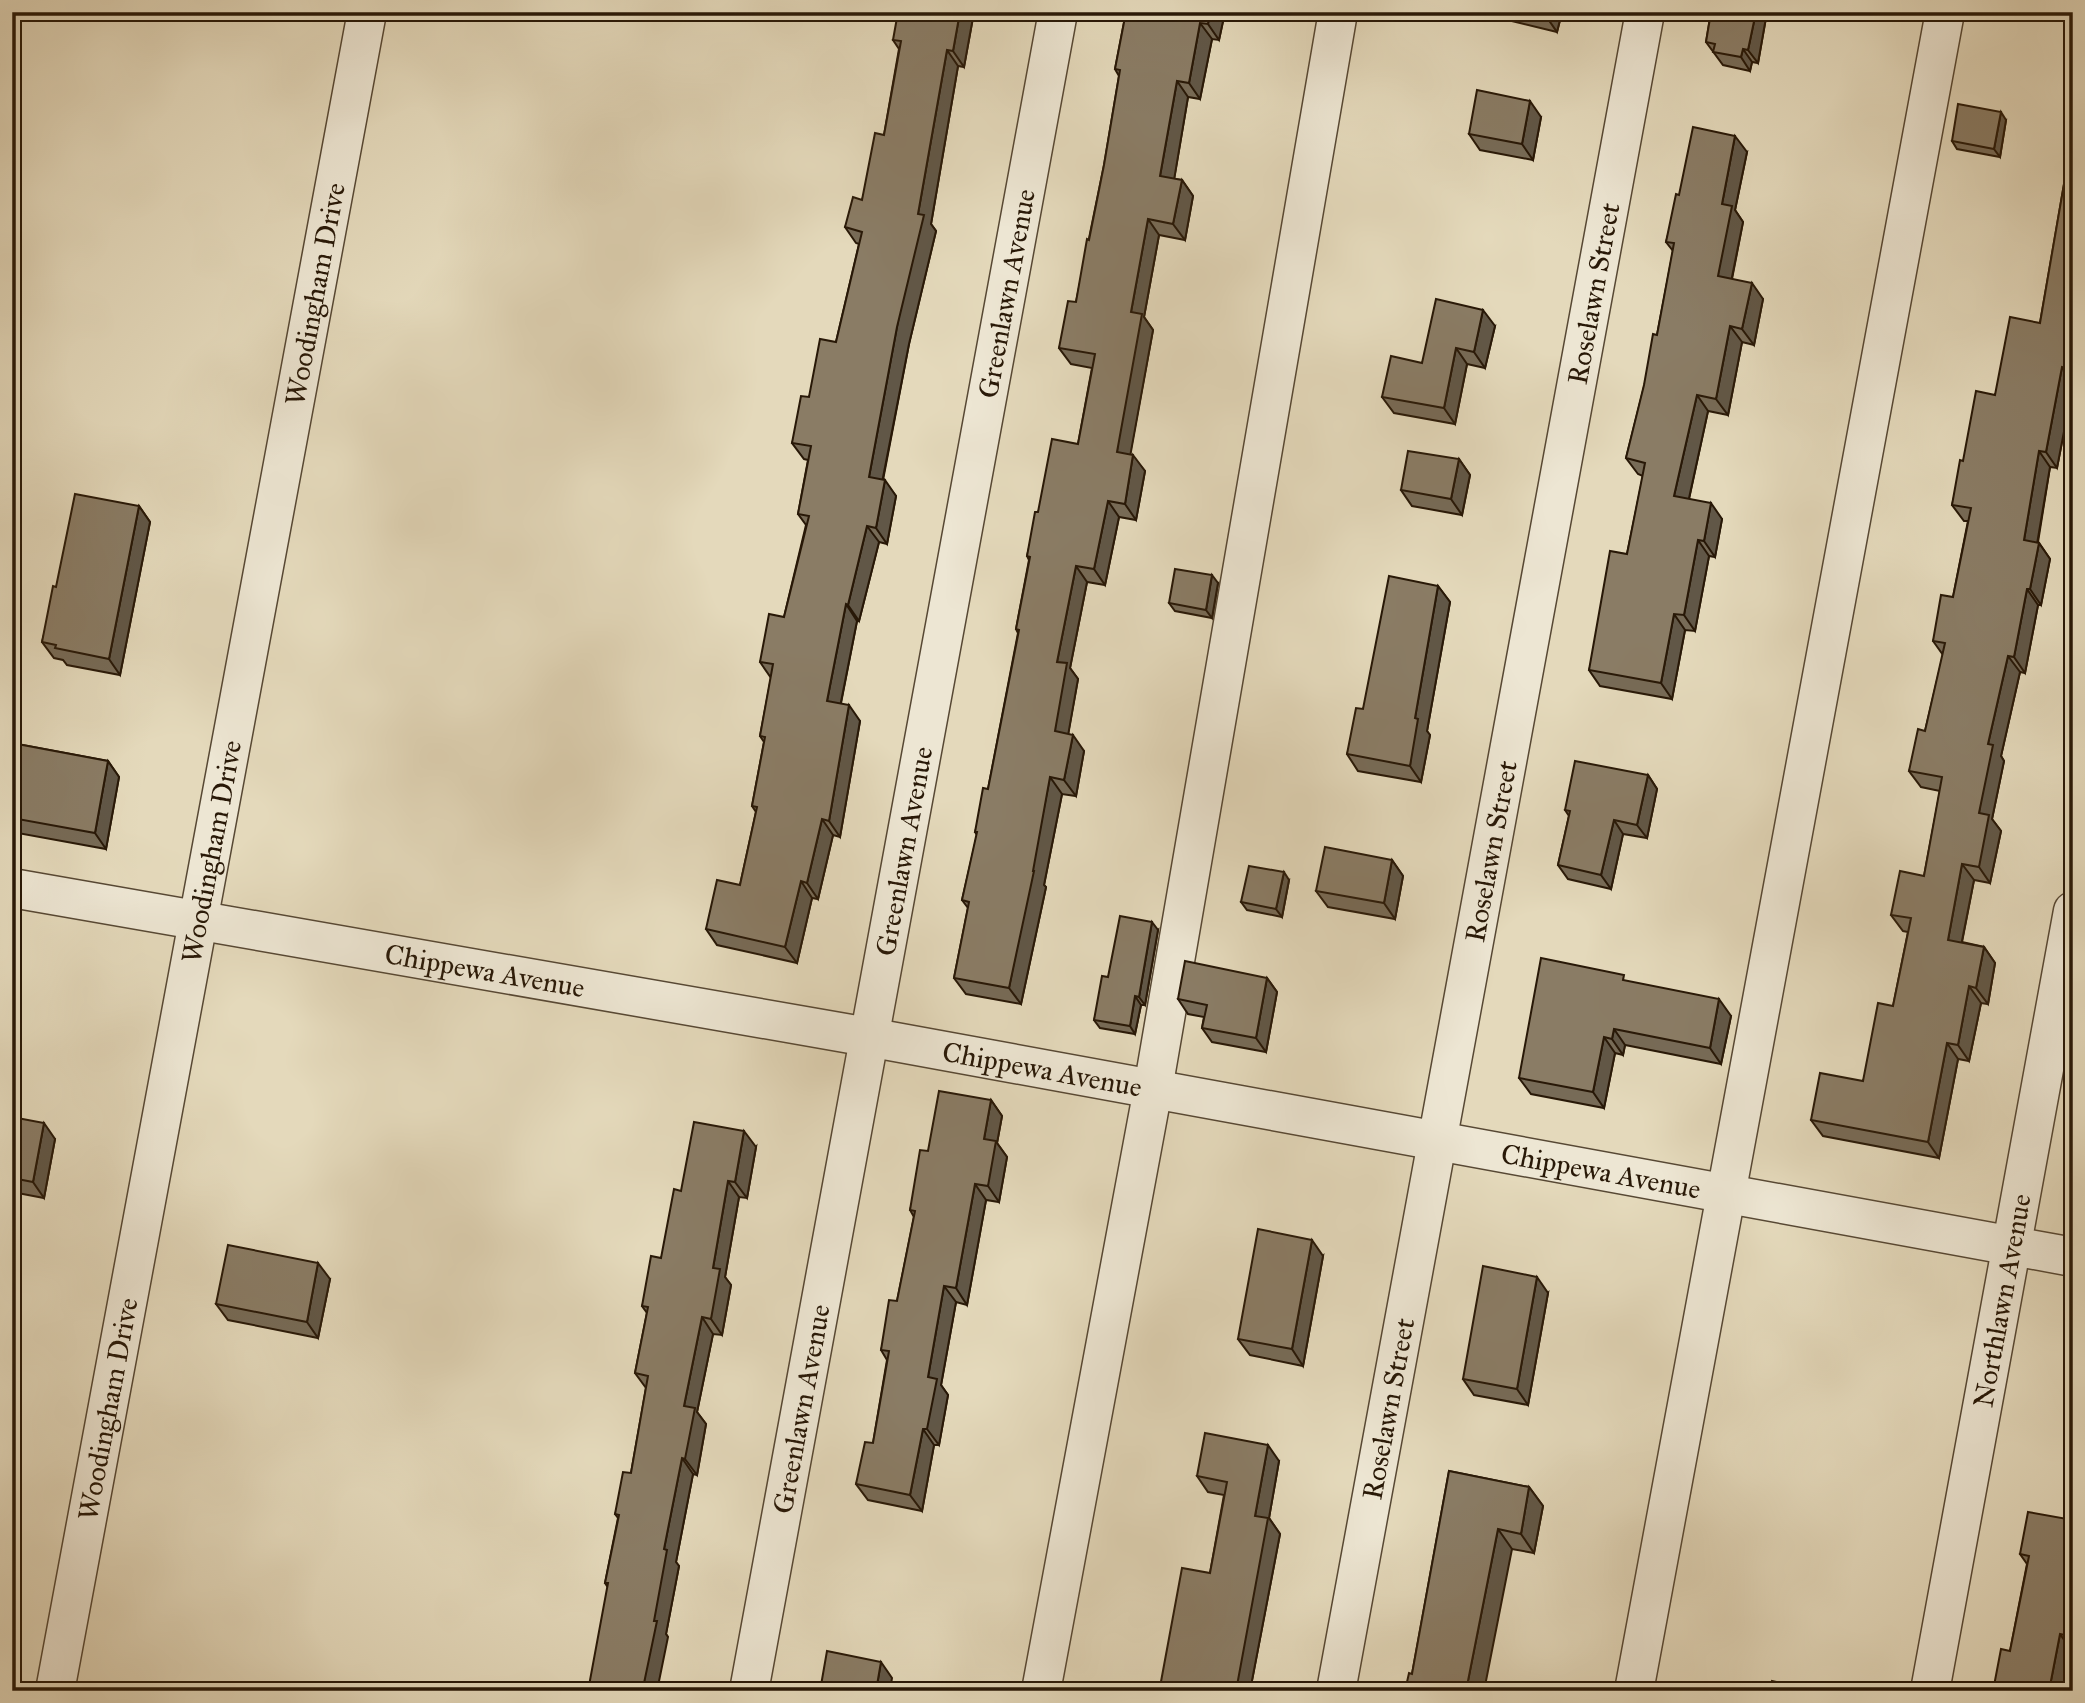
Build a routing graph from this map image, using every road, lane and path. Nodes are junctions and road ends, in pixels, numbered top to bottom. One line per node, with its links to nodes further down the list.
1 (366, 12): 8 (street, Woodingham Drive)
2 (1058, 12): 9 (street, Greenlawn Avenue)
3 (1338, 12): 10 (street)
4 (1645, 12): 11 (street, Roselawn Street)
5 (1945, 12): 12 (street)
6 (12, 888): 8 (street, Chippewa Avenue)
7 (2073, 911): 13 (street, Northlawn Avenue)
8 (197, 921): 9 (street, Chippewa Avenue); 15 (street, Woodingham Drive)
9 (868, 1037): 10 (street, Chippewa Avenue); 16 (street, Greenlawn Avenue)
10 (1153, 1089): 11 (street, Chippewa Avenue); 17 (street)
11 (1437, 1141): 12 (street, Chippewa Avenue); 18 (street, Roselawn Street)
12 (1727, 1194): 13 (street, Chippewa Avenue); 19 (street)
13 (2011, 1246): 14 (street, Chippewa Avenue); 20 (street, Northlawn Avenue)
14 (2073, 1257)
15 (55, 1691)
16 (749, 1691)
17 (1041, 1691)
18 (1336, 1691)
19 (1634, 1691)
20 (1930, 1691)

